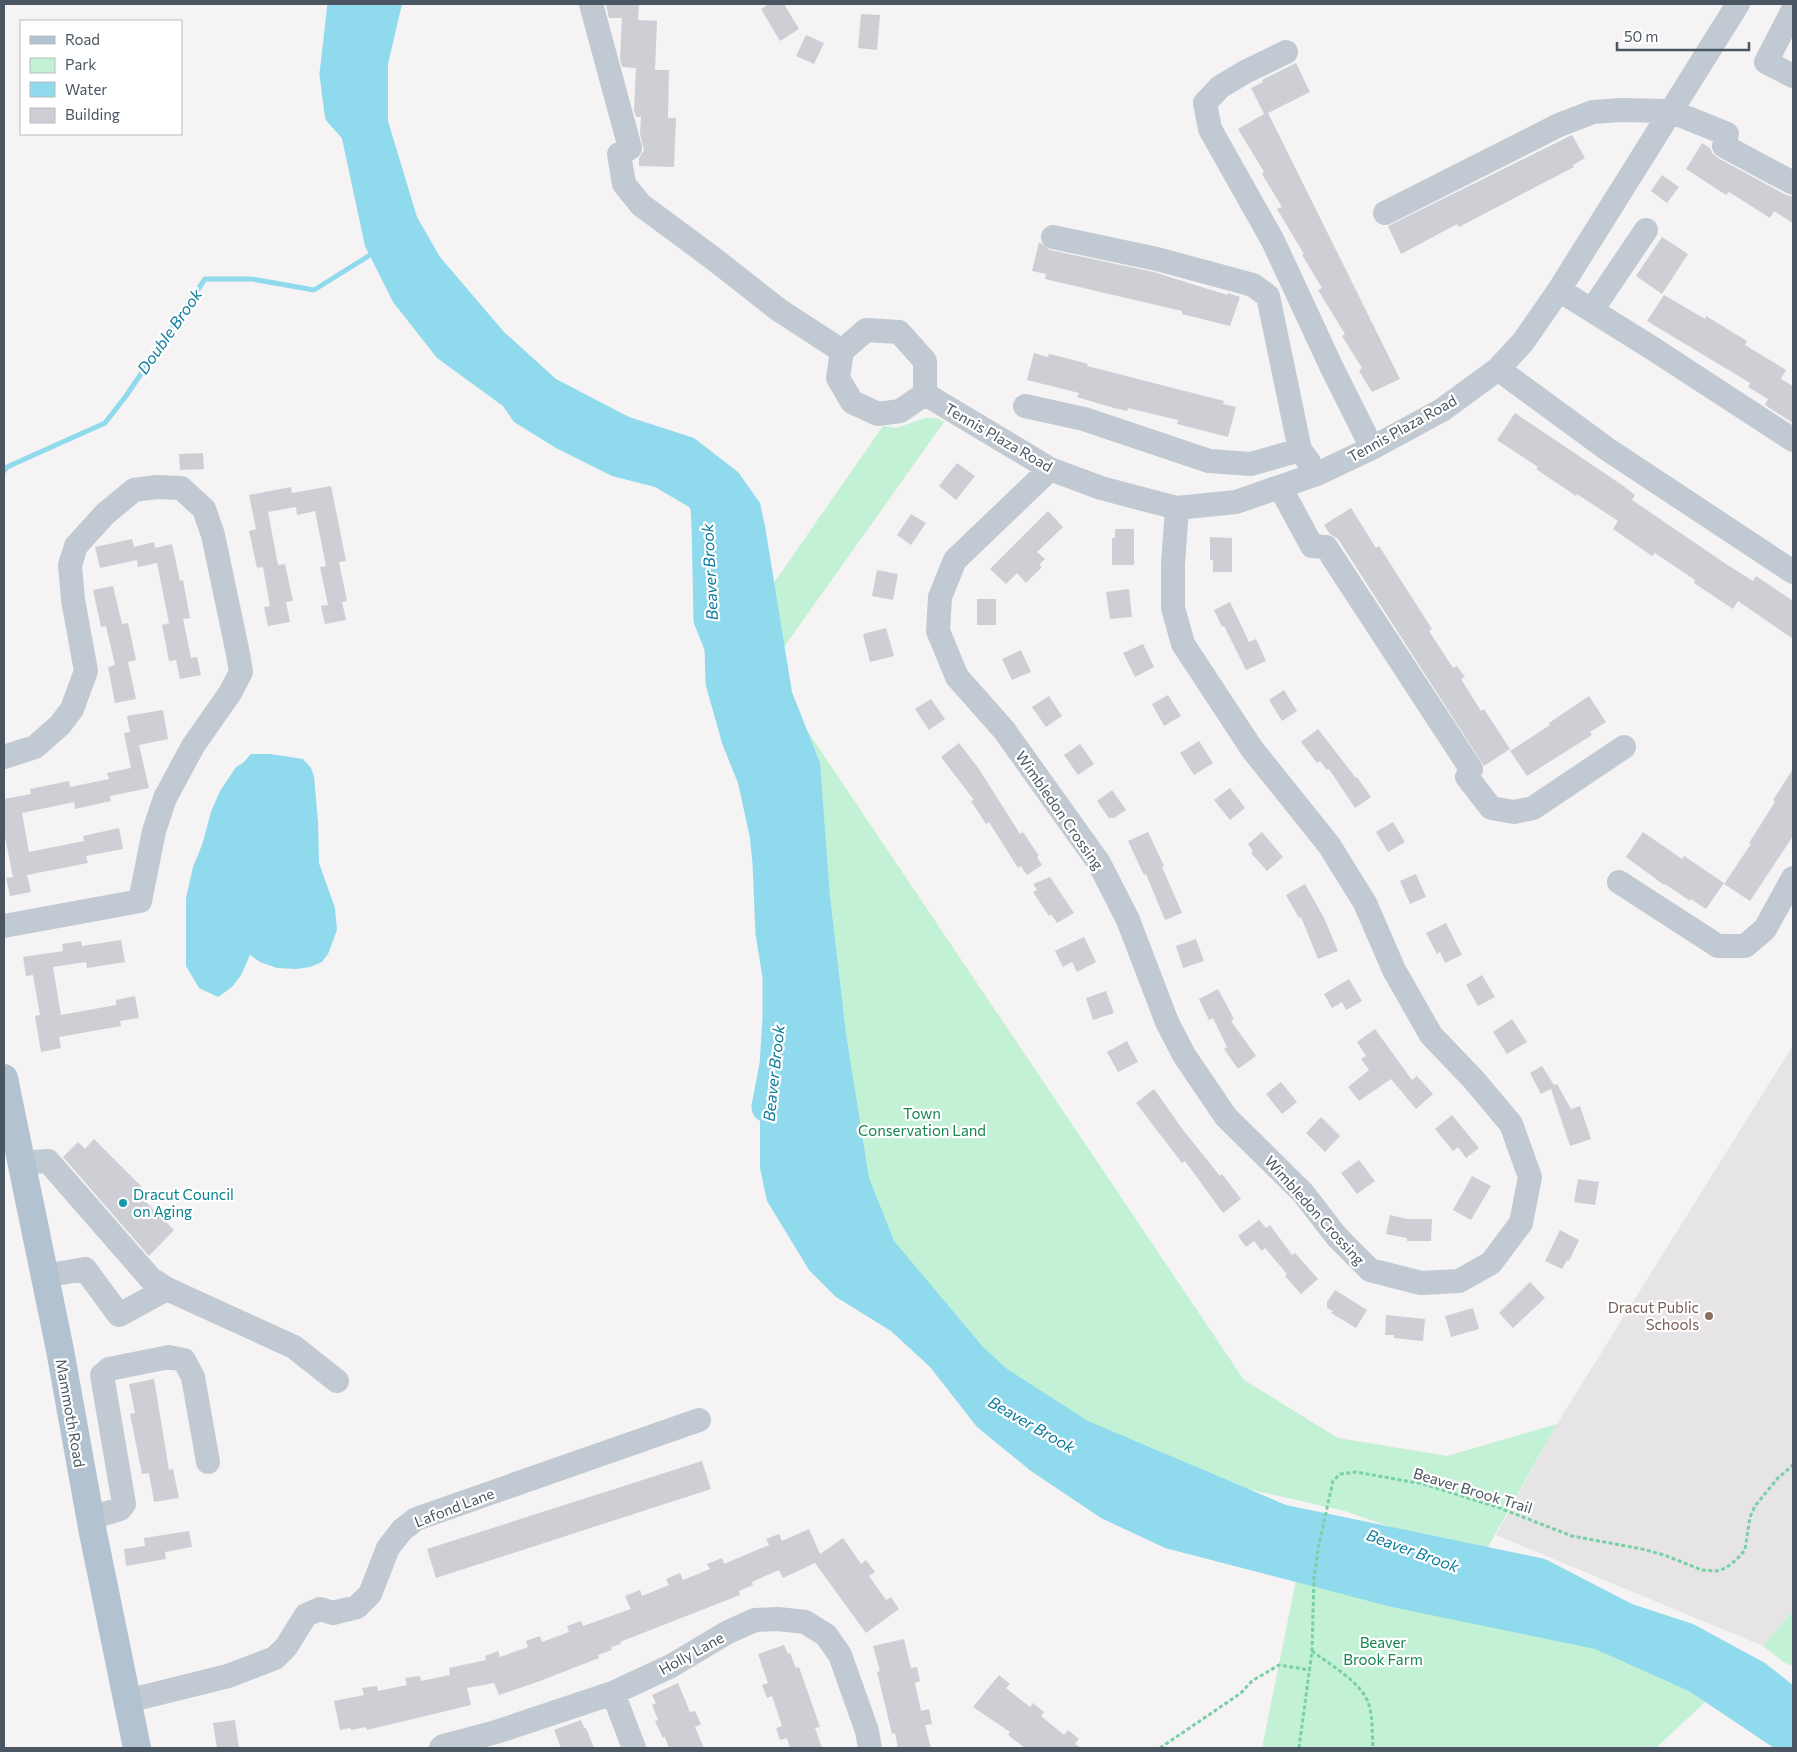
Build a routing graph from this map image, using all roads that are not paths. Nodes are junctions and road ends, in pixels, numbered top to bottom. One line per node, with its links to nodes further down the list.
1 (591, 4): 13 (street)
2 (1738, 4): 6 (street, Tennis Plaza Road)
3 (1793, 10): 5 (street)
4 (1286, 52): 18 (street)
5 (1793, 76)
6 (1670, 111): 7 (street); 8 (street); 11 (street, Tennis Plaza Road)
7 (1793, 183)
8 (1386, 213)
9 (1646, 230): 12 (street)
10 (1053, 237): 19 (street)
11 (1559, 290): 12 (street); 14 (street, Tennis Plaza Road)
12 (1592, 310): 17 (street)
13 (842, 351): 15 (street); 15 (street)
14 (1498, 369): 18 (street, Tennis Plaza Road); 24 (street)
15 (925, 394): 20 (street, Tennis Plaza Road)
16 (1025, 406): 19 (street)
17 (1793, 440)
18 (1372, 448): 21 (street, Tennis Plaza Road)
19 (1300, 450): 21 (street)
20 (1050, 469): 23 (street, Tennis Plaza Road); 23 (street, Wimbledon Crossing)
21 (1317, 474): 22 (street, Tennis Plaza Road)
22 (1280, 487): 23 (street, Tennis Plaza Road); 25 (street)
23 (1177, 508)
24 (1793, 572)
25 (1624, 747)
26 (4, 757): 29 (street)
27 (1793, 878): 28 (street)
28 (1620, 882)
29 (4, 926)
30 (4, 1078): 31 (main road, Mammoth Road)
31 (21, 1163): 32 (main road, Mammoth Road); 33 (street)
32 (44, 1276): 33 (street); 37 (main road, Mammoth Road)
33 (168, 1289): 34 (street)
34 (337, 1381)
35 (699, 1420): 39 (street, Lafond Lane)
36 (208, 1462): 37 (street)
37 (91, 1518): 39 (main road, Mammoth Road)
38 (613, 1693): 41 (street, Holly Lane); 42 (street); 43 (street, Holly Lane)
39 (127, 1701): 40 (main road, Mammoth Road)
40 (137, 1748)
41 (441, 1748)
42 (634, 1748)
43 (870, 1748)

